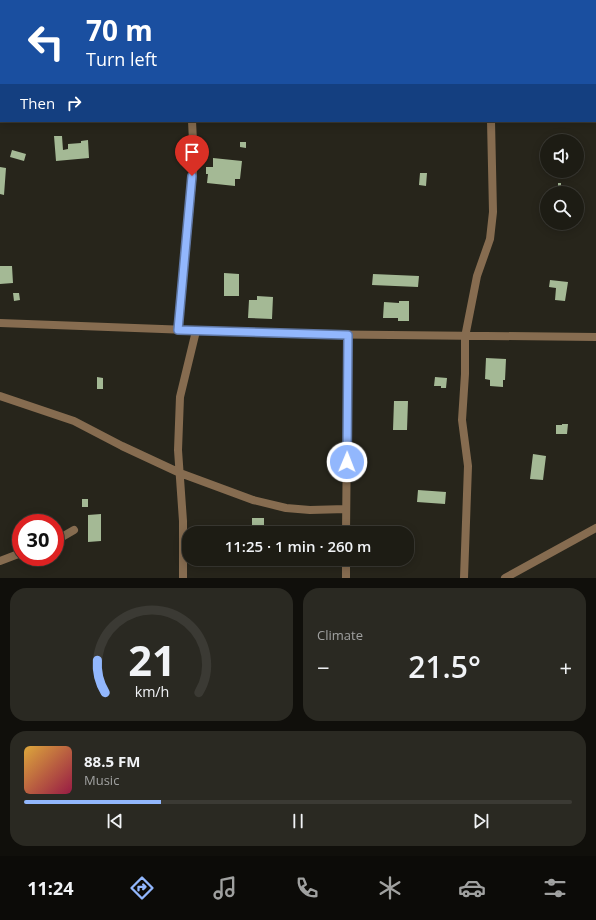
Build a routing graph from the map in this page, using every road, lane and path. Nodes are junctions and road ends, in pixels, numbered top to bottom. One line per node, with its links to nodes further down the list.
1 (192, 122): 4 (street)
2 (491, 122): 7 (street)
3 (0, 323): 4 (street)
4 (178, 330): 5 (street)
5 (196, 331): 6 (street); 10 (street)
6 (348, 335): 7 (street); 11 (street)
7 (465, 337): 8 (street); 21 (street)
8 (596, 337)
9 (0, 396): 10 (street)
10 (180, 473): 11 (street); 19 (street)
11 (346, 509): 12 (street)
12 (346, 526)
13 (596, 528): 22 (street)
14 (74, 530): 15 (street)
15 (64, 536)
16 (12, 556): 17 (street)
17 (0, 561)
18 (346, 566): 20 (street)
19 (182, 578)
20 (346, 578)
21 (464, 578)
22 (505, 578)

